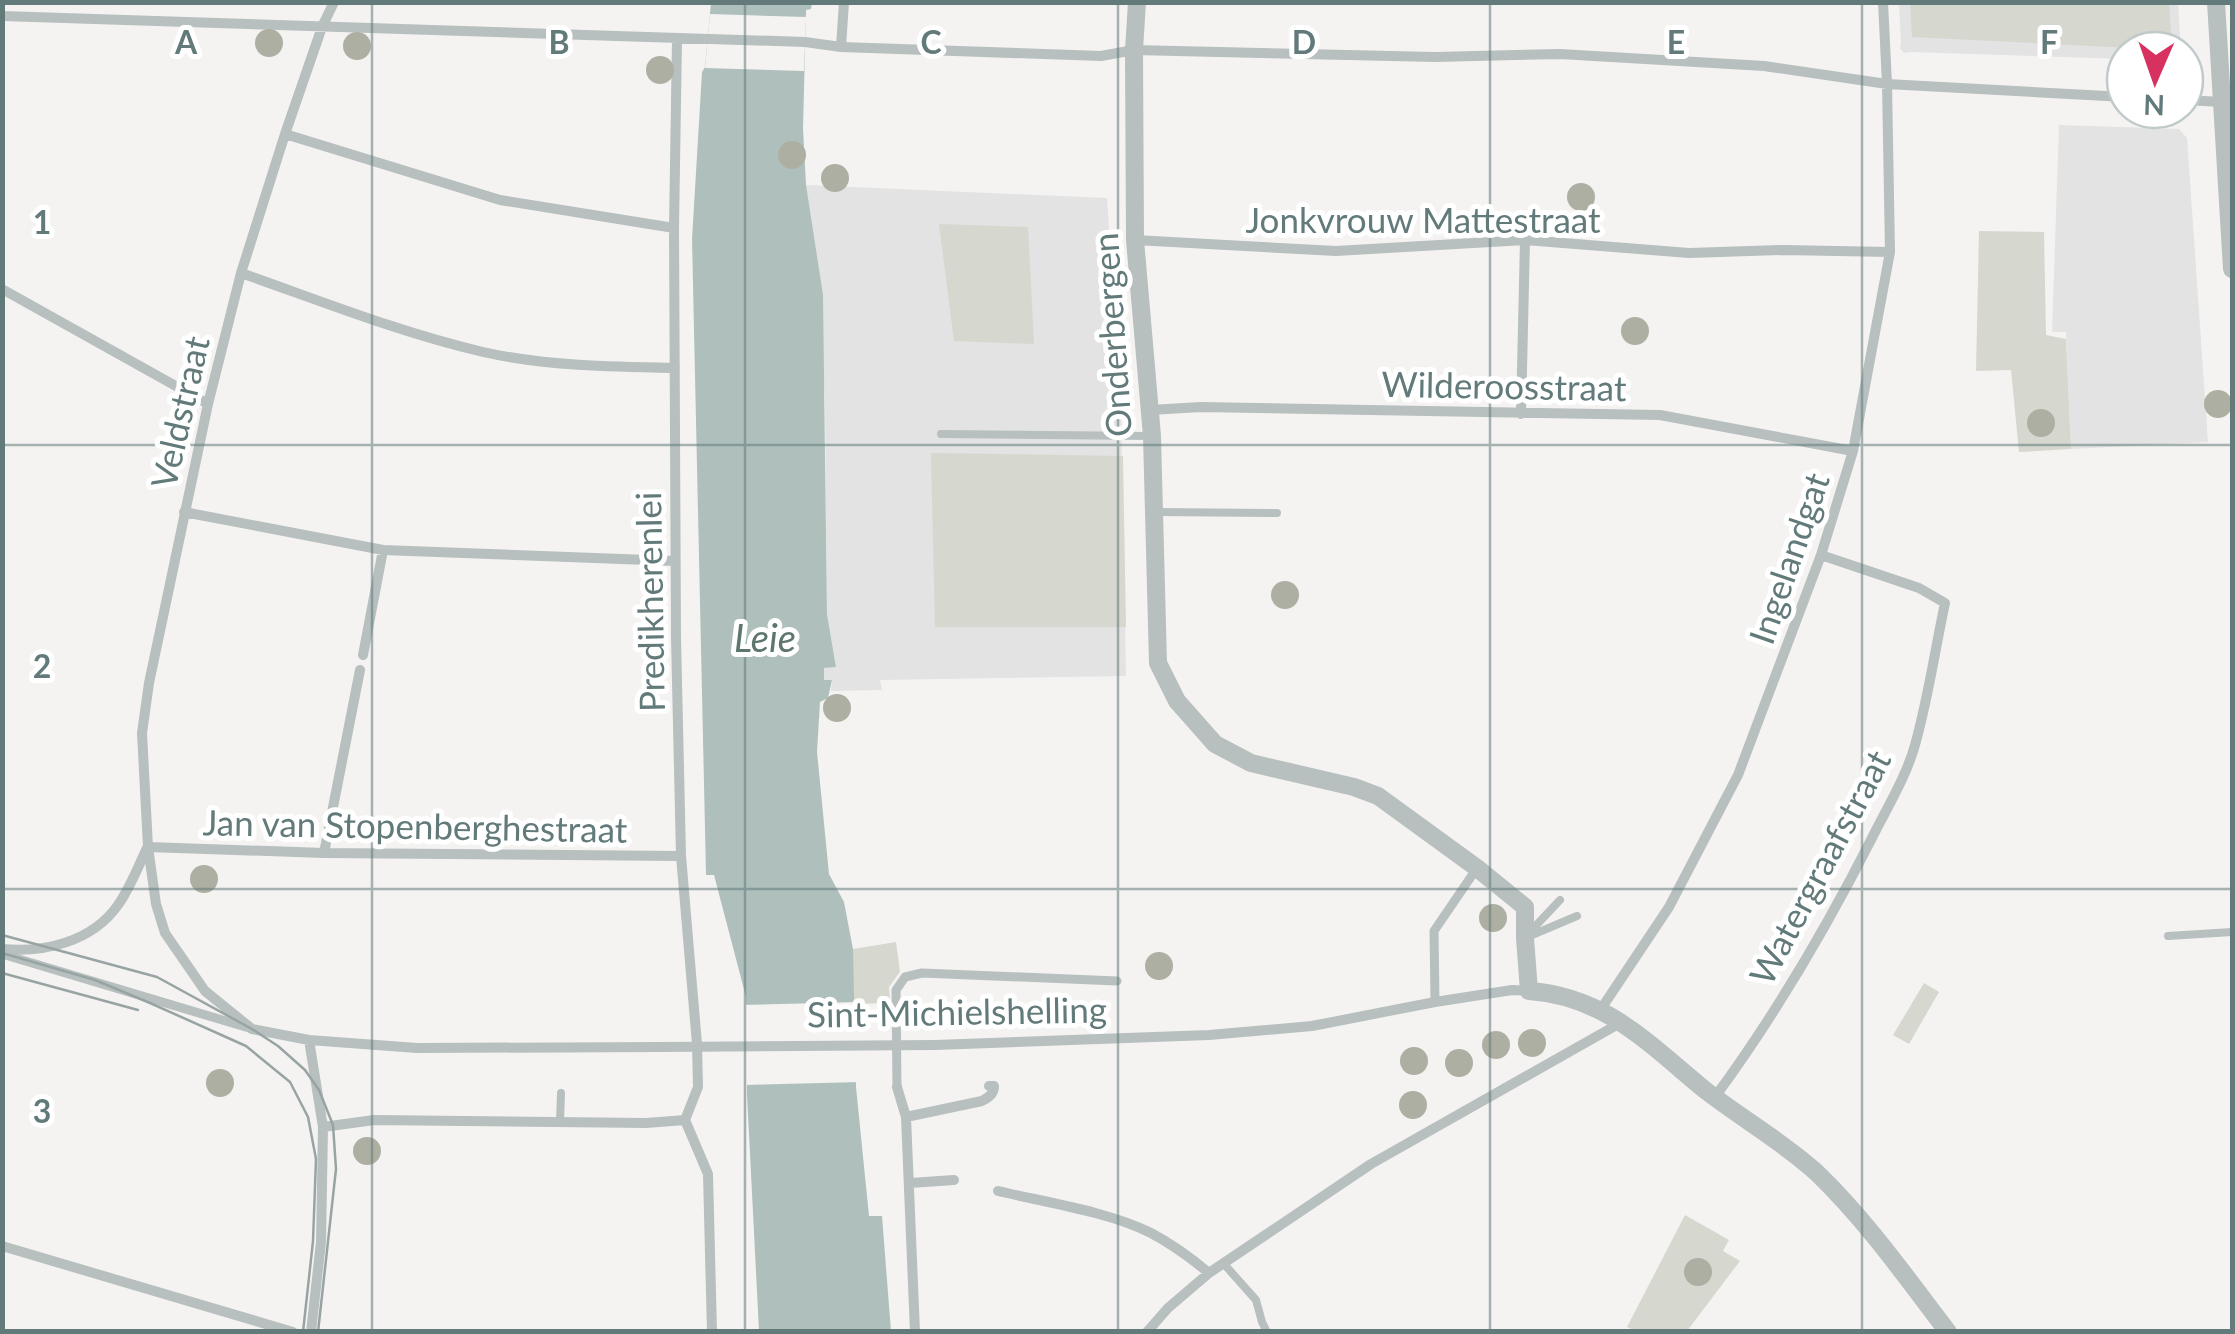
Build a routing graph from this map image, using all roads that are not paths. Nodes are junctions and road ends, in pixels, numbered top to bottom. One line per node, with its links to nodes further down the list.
1 (334, 2): 7 (street, Veldstraat)
2 (844, 2): 9 (street)
3 (1136, 2): 10 (street, Onderbergen)
4 (1883, 2): 11 (street, Ingelandgat)
5 (2216, 2): 14 (street)
6 (2, 16): 7 (street)
7 (322, 27): 8 (street); 15 (street, Veldstraat)
8 (676, 39): 9 (street); 16 (street, Predikherenlei)
9 (841, 47): 10 (street)
10 (1134, 50): 11 (street); 17 (street, Onderbergen)
11 (1887, 84): 12 (street); 19 (street, Ingelandgat)
12 (2105, 97)
13 (2205, 101): 14 (street)
14 (2222, 102): 20 (street)
15 (285, 134): 16 (street); 21 (street, Veldstraat)
16 (674, 228): 23 (street, Predikherenlei)
17 (1135, 240): 18 (street, Jonkvrouw Mattestraat); 25 (street, Onderbergen)
18 (1525, 240): 19 (street, Jonkvrouw Mattestraat); 26 (street)
19 (1890, 252): 29 (street, Ingelandgat)
20 (2232, 269)
21 (241, 273): 23 (street); 24 (street, Veldstraat)
22 (2, 289): 24 (street)
23 (676, 368): 35 (street, Predikherenlei)
24 (208, 404): 30 (street, Veldstraat)
25 (1150, 410): 26 (street, Wilderoosstraat); 28 (street, Onderbergen)
26 (1521, 414): 29 (street, Wilderoosstraat)
27 (941, 434): 28 (lane)
28 (1152, 436): 31 (street, Onderbergen)
29 (1853, 451): 34 (street, Ingelandgat)
30 (184, 512): 33 (street); 38 (street, Veldstraat)
31 (1154, 512): 32 (lane); 41 (street, Onderbergen)
32 (1277, 513)
33 (384, 550): 35 (street); 36 (street)
34 (1821, 555): 51 (street, Ingelandgat); 58 (street, Watergraafstraat)
35 (675, 561): 40 (street, Predikherenlei)
36 (363, 656)
37 (360, 670): 39 (street)
38 (148, 847): 39 (street, Jan van Stopenberghestraat); 47 (street); 53 (street, Veldstraat)
39 (324, 853): 40 (street, Jan van Stopenberghestraat)
40 (682, 856): 60 (street, Predikherenlei)
41 (1477, 868): 46 (street); 50 (street)
42 (1560, 900): 46 (lane)
43 (1578, 916): 46 (lane)
44 (2232, 932): 45 (lane)
45 (2168, 936)
46 (1524, 938): 49 (street)
47 (2, 951): 53 (street)
48 (1117, 981): 55 (street)
49 (1529, 991): 50 (street, Sint-Michielshelling); 51 (street, Sint-Michielshelling)
50 (1435, 1002): 54 (street, Sint-Michielshelling, bridge)
51 (1601, 1009): 52 (street, Sint-Michielshelling)
52 (1622, 1022): 58 (street, Sint-Michielshelling); 67 (street)
53 (252, 1029): 54 (street, Sint-Michielshelling)
54 (309, 1040): 62 (street)
55 (896, 1086): 59 (street)
56 (988, 1086): 59 (street)
57 (561, 1093): 61 (lane)
58 (1714, 1097): 75 (street, Sint-Michielshelling)
59 (906, 1117): 64 (street)
60 (685, 1120): 61 (street); 71 (street)
61 (560, 1122): 62 (street)
62 (322, 1128): 70 (street)
63 (954, 1180): 64 (street)
64 (910, 1182): 72 (street)
65 (998, 1190): 68 (street)
66 (2, 1246): 69 (street)
67 (1224, 1264): 68 (street); 74 (lane)
68 (1210, 1273): 73 (street)
69 (294, 1332)
70 (310, 1332)
71 (712, 1332)
72 (915, 1332)
73 (1148, 1332)
74 (1267, 1332)
75 (1948, 1332)

